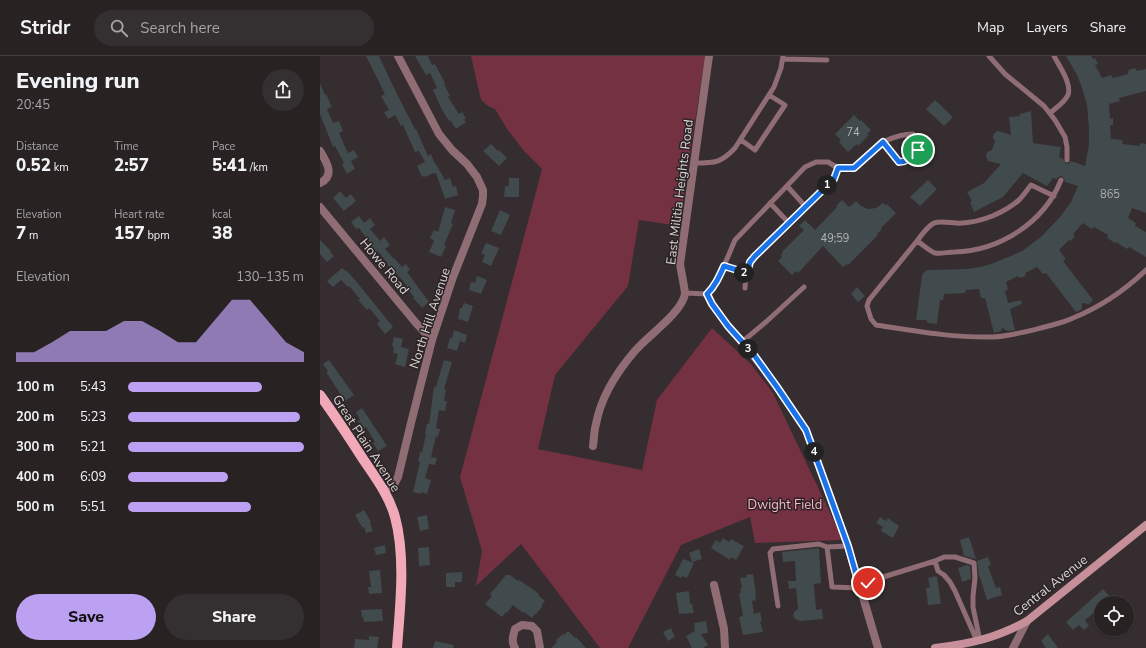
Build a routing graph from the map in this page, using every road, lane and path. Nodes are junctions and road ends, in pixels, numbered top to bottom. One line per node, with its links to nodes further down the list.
1 (398, 56): 31 (street, North Hill Avenue)
2 (709, 56): 13 (street, East Militia Heights Road)
3 (989, 56): 8 (lane)
4 (1054, 56): 8 (lane)
5 (783, 58): 6 (lane); 7 (lane)
6 (827, 60)
7 (769, 95): 9 (lane); 9 (lane)
8 (1050, 113): 12 (lane)
9 (740, 140): 13 (lane)
10 (883, 142): 10 (lane); 14 (lane)
11 (320, 151): 16 (street)
12 (1067, 160)
13 (695, 163): 29 (street, East Militia Heights Road)
14 (838, 168): 17 (lane); 20 (lane)
15 (1061, 180): 18 (lane)
16 (320, 183)
17 (787, 186): 19 (lane); 20 (lane)
18 (1054, 196): 23 (lane); 23 (lane)
19 (770, 203): 22 (lane); 24 (lane)
20 (805, 206): 22 (lane)
21 (320, 207): 31 (street, Howe Road)
22 (788, 222): 26 (lane)
23 (917, 241): 25 (lane)
24 (724, 266): 26 (lane); 30 (lane)
25 (1146, 270)
26 (747, 273): 28 (lane)
27 (804, 287): 32 (lane)
28 (745, 288)
29 (685, 293): 30 (lane); 34 (street)
30 (707, 294): 32 (street)
31 (432, 340): 35 (street, North Hill Avenue)
32 (742, 342): 37 (street)
33 (320, 395): 35 (main road, Great Plain Avenue)
34 (593, 446)
35 (384, 491): 46 (main road, Great Plain Avenue)
36 (1146, 525): 43 (main road, Central Avenue)
37 (848, 546): 38 (lane); 41 (street)
38 (827, 547): 41 (lane); 42 (lane)
39 (935, 561): 41 (lane); 44 (lane); 44 (lane)
40 (714, 584): 49 (street)
41 (860, 588): 50 (street)
42 (778, 606)
43 (1027, 621): 44 (main road, Central Avenue); 52 (street)
44 (979, 641): 45 (main road, Central Avenue)
45 (962, 646): 51 (main road, Central Avenue)
46 (397, 648)
47 (515, 648): 48 (street)
48 (540, 648)
49 (725, 648)
50 (878, 648)
51 (936, 648)
52 (1013, 648)

